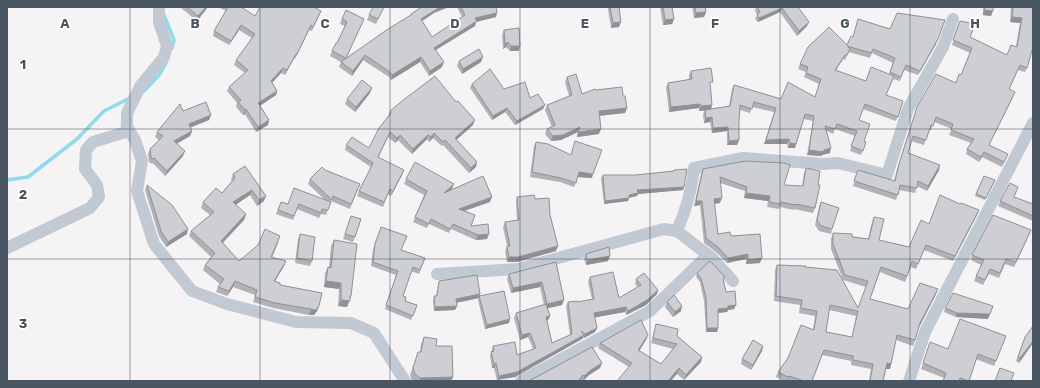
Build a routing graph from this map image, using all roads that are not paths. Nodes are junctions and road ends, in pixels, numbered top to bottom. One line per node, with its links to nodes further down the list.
1 (159, 7): 4 (street)
2 (953, 19): 5 (street)
3 (1033, 123): 12 (street)
4 (129, 131): 6 (street); 10 (street)
5 (677, 231): 7 (street); 8 (street)
6 (7, 248)
7 (708, 255): 9 (street); 11 (street)
8 (437, 274)
9 (733, 281)
10 (405, 381)
11 (521, 381)
12 (909, 381)

